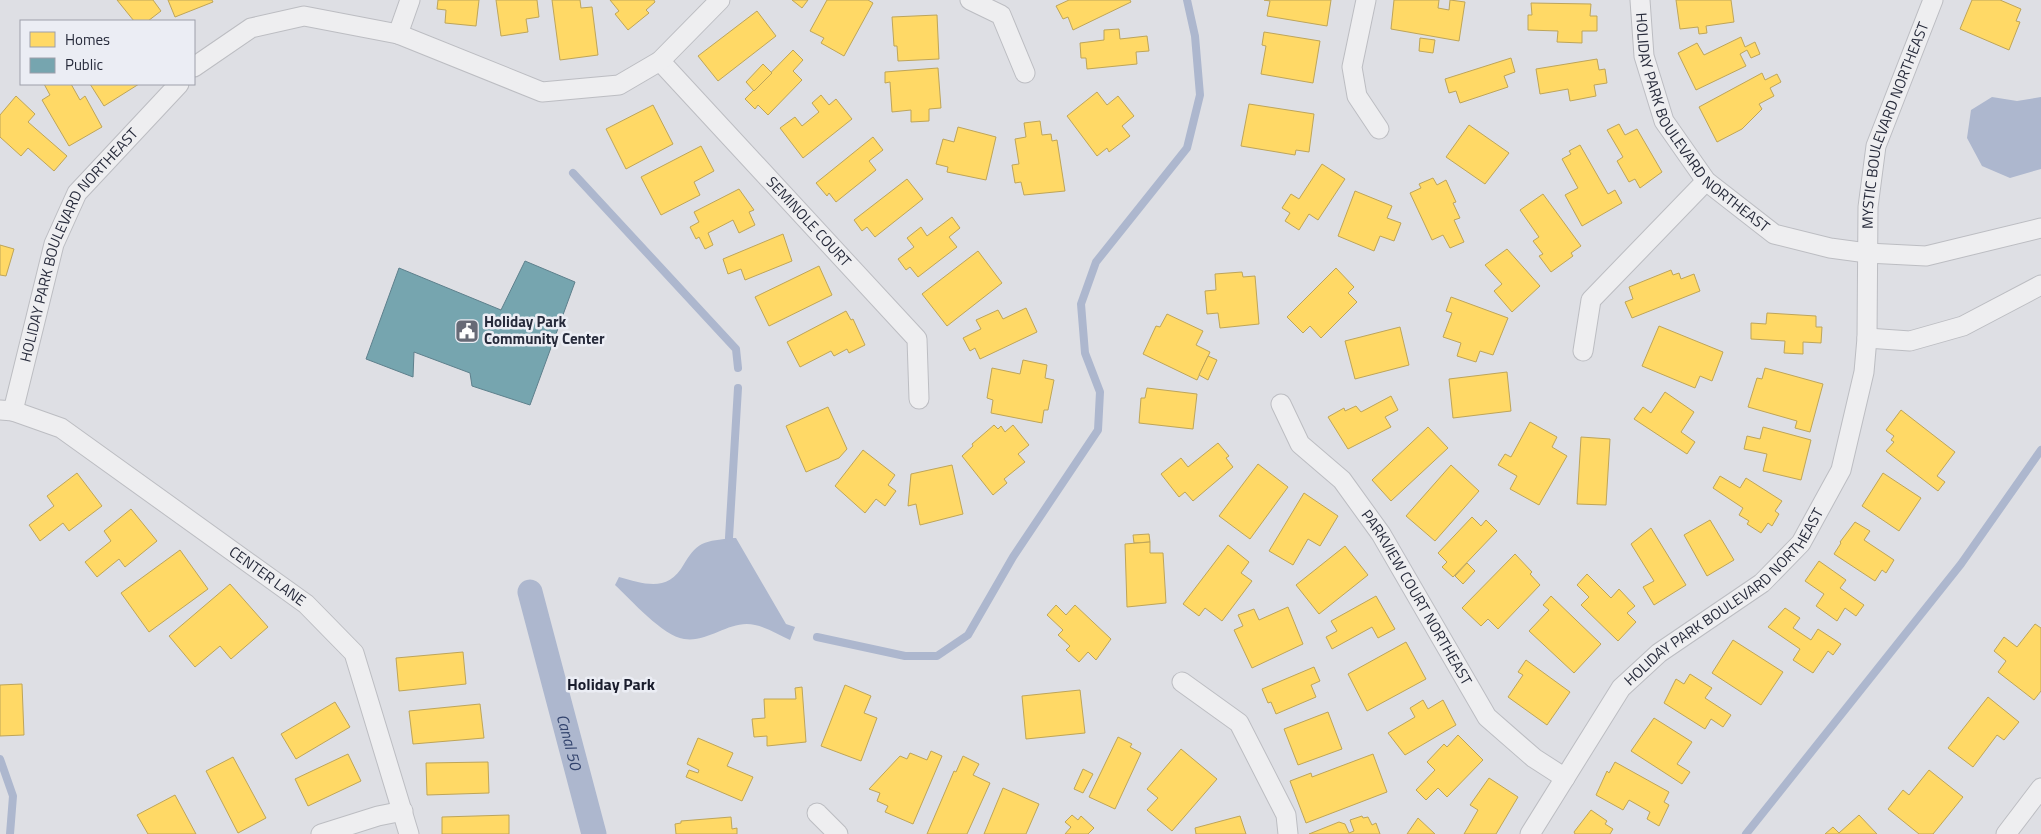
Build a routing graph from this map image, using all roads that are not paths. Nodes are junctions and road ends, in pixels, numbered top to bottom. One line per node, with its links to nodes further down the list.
1 (410, 0): 7 (street)
2 (720, 0): 8 (street)
3 (970, 0): 10 (street)
4 (1366, 0): 12 (street)
5 (1640, 0): 13 (street, HOLIDAY PARK BOULEVARD NORTHEAST)
6 (1933, 0): 15 (street, MYSTIC BOULEVARD NORTHEAST)
7 (398, 34): 8 (street); 9 (street)
8 (660, 60): 19 (street, SEMINOLE COURT)
9 (195, 66)
10 (1025, 73)
11 (178, 85): 21 (street, HOLIDAY PARK BOULEVARD NORTHEAST)
12 (1379, 129)
13 (1706, 181): 15 (street, HOLIDAY PARK BOULEVARD NORTHEAST); 18 (street)
14 (2041, 228): 15 (street, HOLIDAY PARK BOULEVARD NORTHEAST)
15 (1867, 253): 17 (street, HOLIDAY PARK BOULEVARD NORTHEAST)
16 (2041, 285): 17 (street)
17 (1867, 338): 23 (street, HOLIDAY PARK BOULEVARD NORTHEAST)
18 (1583, 351)
19 (919, 399)
20 (1281, 404): 23 (street, PARKVIEW COURT NORTHEAST)
21 (7, 410): 25 (street, CENTER LANE)
22 (1182, 682): 30 (street)
23 (1565, 778): 31 (street, HOLIDAY PARK BOULEVARD NORTHEAST)
24 (2041, 788): 32 (street)
25 (403, 811): 27 (street); 28 (street, CENTER LANE)
26 (817, 813): 29 (street)
27 (321, 834)
28 (409, 834)
29 (838, 834)
30 (1288, 834)
31 (1530, 834)
32 (2006, 834)

